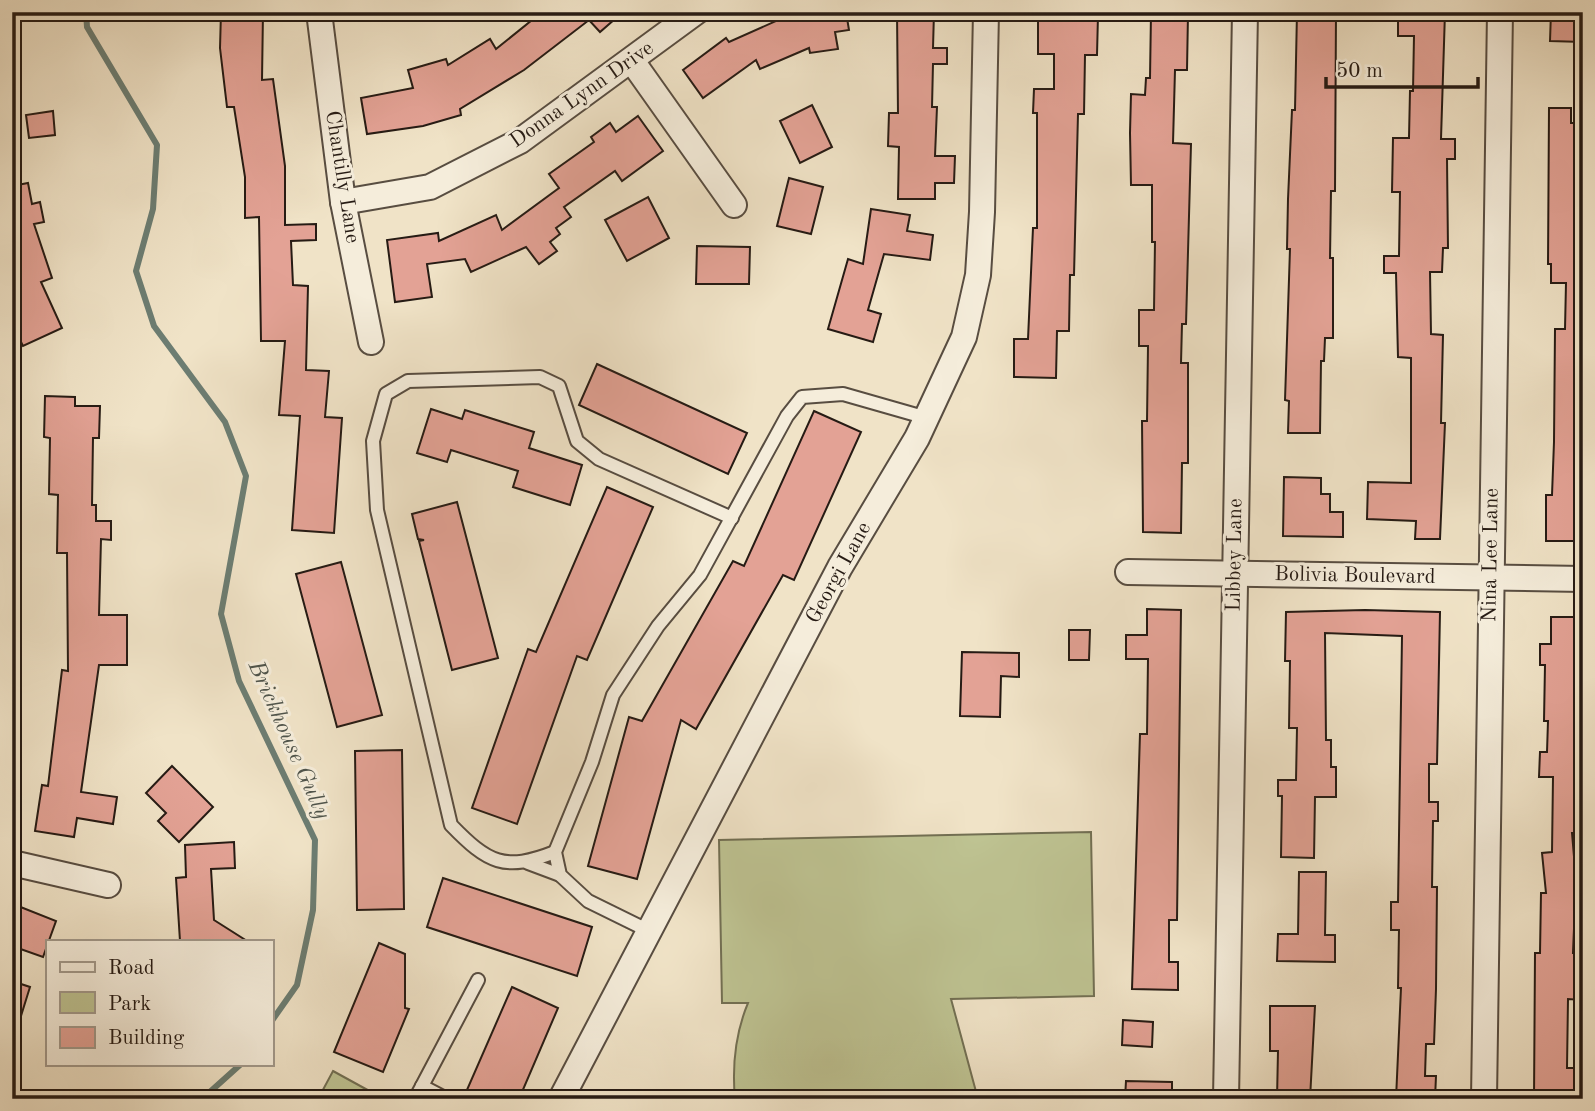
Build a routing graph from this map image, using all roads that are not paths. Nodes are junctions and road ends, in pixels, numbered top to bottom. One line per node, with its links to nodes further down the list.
1 (318, 12): 7 (street, Chantilly Lane)
2 (696, 12): 6 (street, Donna Lynn Drive)
3 (986, 12): 10 (street, Georgi Lane)
4 (1245, 12): 13 (street, Libbey Lane)
5 (1500, 12): 14 (street, Nina Lee Lane)
6 (632, 61): 7 (street, Donna Lynn Drive); 8 (street)
7 (343, 202): 9 (street, Chantilly Lane)
8 (734, 205)
9 (371, 342)
10 (927, 418): 11 (lane); 21 (street, Georgi Lane)
11 (733, 518): 16 (lane); 18 (lane)
12 (1128, 572): 13 (street, Bolivia Boulevard)
13 (1235, 573): 14 (street, Bolivia Boulevard); 27 (street, Libbey Lane)
14 (1491, 579): 15 (street, Bolivia Boulevard); 28 (street, Nina Lee Lane)
15 (1583, 579)
16 (555, 852): 18 (lane); 19 (lane)
17 (12, 863): 20 (street)
18 (528, 863): 19 (lane)
19 (560, 875): 21 (lane)
20 (108, 885)
21 (649, 930): 26 (street, Georgi Lane)
22 (478, 980): 23 (lane)
23 (422, 1086): 24 (lane); 25 (lane)
24 (415, 1099)
25 (447, 1099)
26 (561, 1099)
27 (1226, 1099)
28 (1485, 1099)

